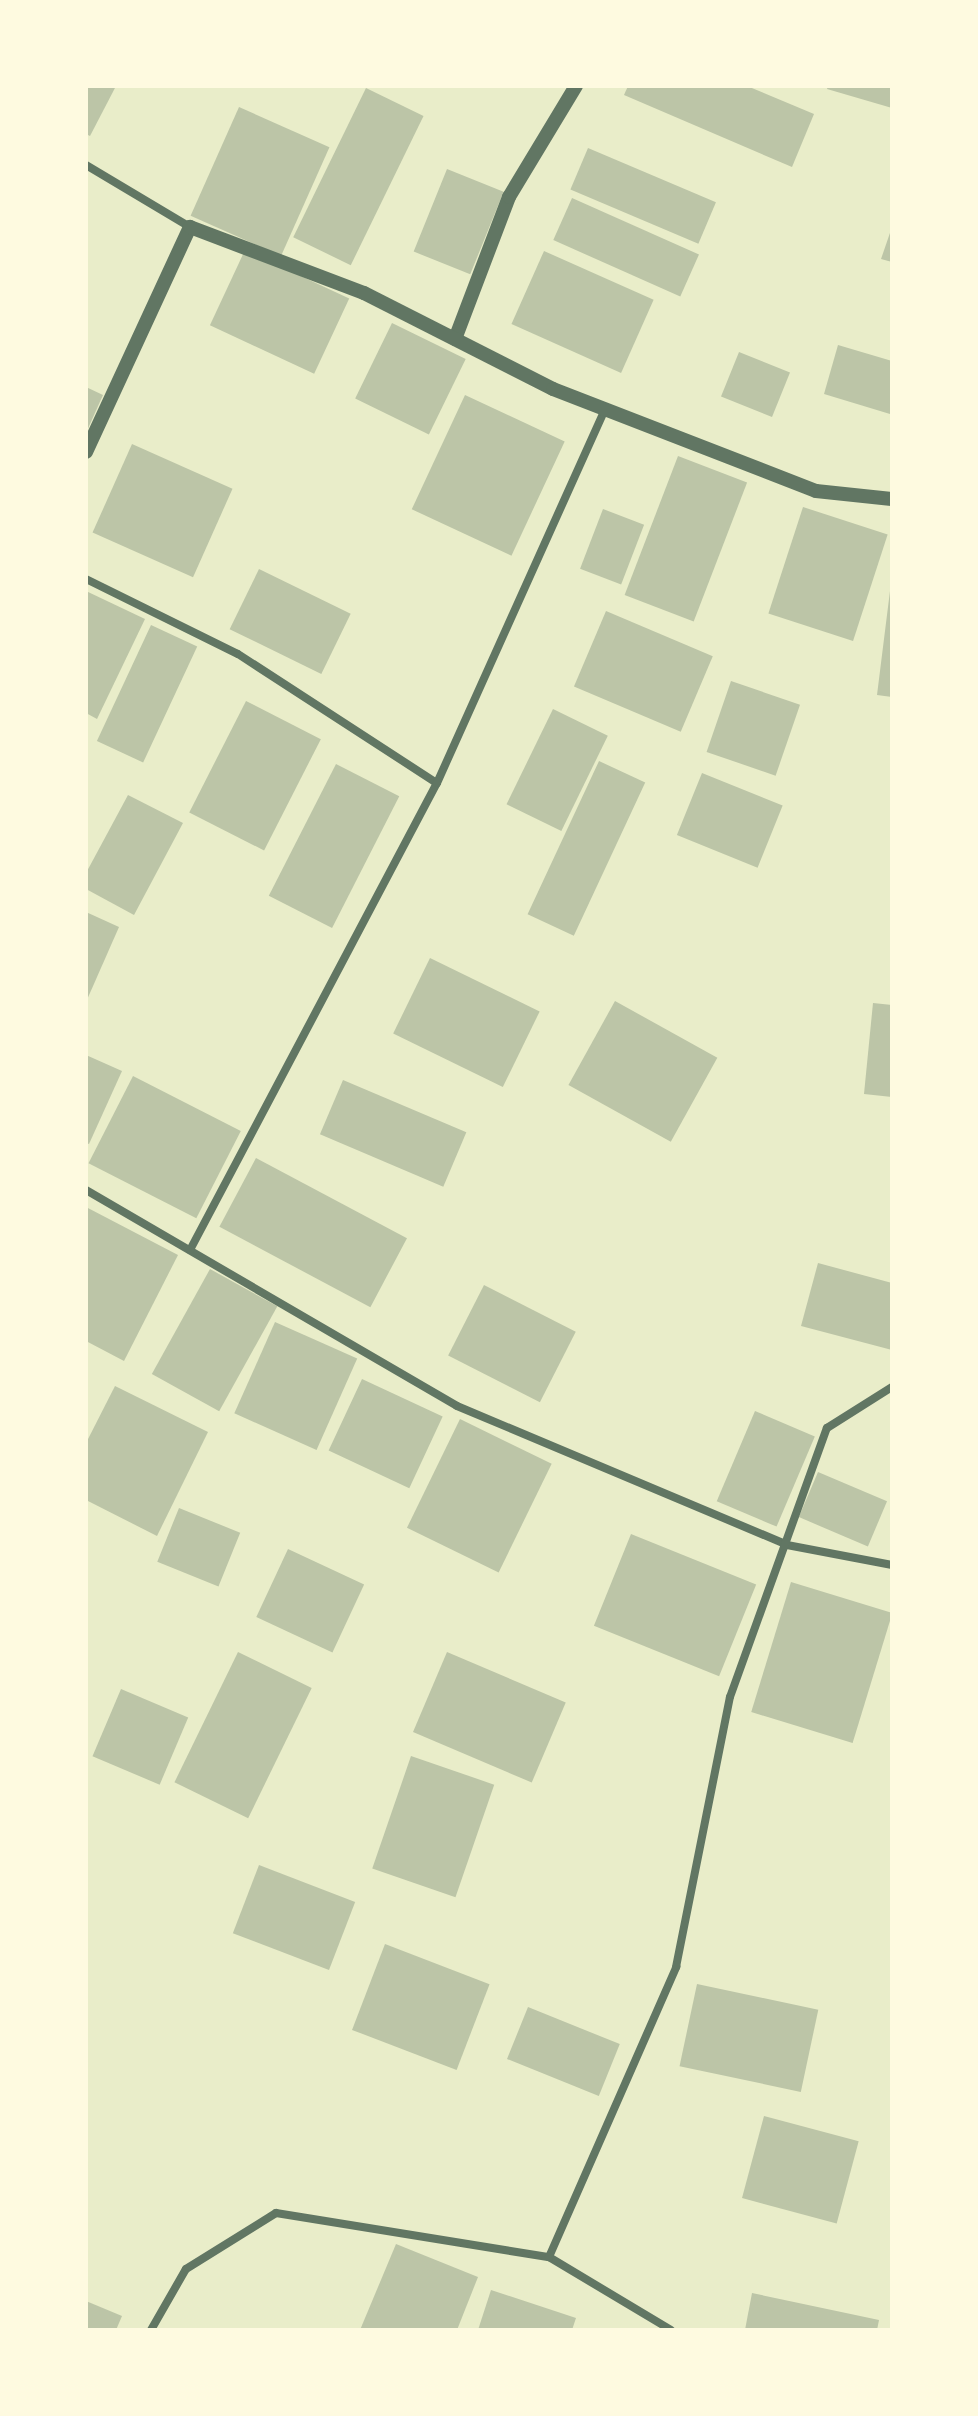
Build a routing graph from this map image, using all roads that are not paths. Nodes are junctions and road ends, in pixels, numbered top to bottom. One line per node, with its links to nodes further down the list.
1 (576, 86): 4 (street)
2 (86, 165): 3 (street)
3 (190, 227): 4 (street); 6 (street)
4 (455, 339): 5 (street)
5 (605, 409): 7 (street); 9 (street)
6 (86, 452)
7 (892, 499)
8 (86, 579): 9 (street)
9 (437, 783): 11 (street)
10 (86, 1190): 11 (street)
11 (190, 1250): 13 (street)
12 (892, 1387): 13 (street)
13 (787, 1545): 14 (street); 15 (street)
14 (892, 1565)
15 (549, 2257): 16 (street); 17 (street)
16 (151, 2330)
17 (671, 2330)

